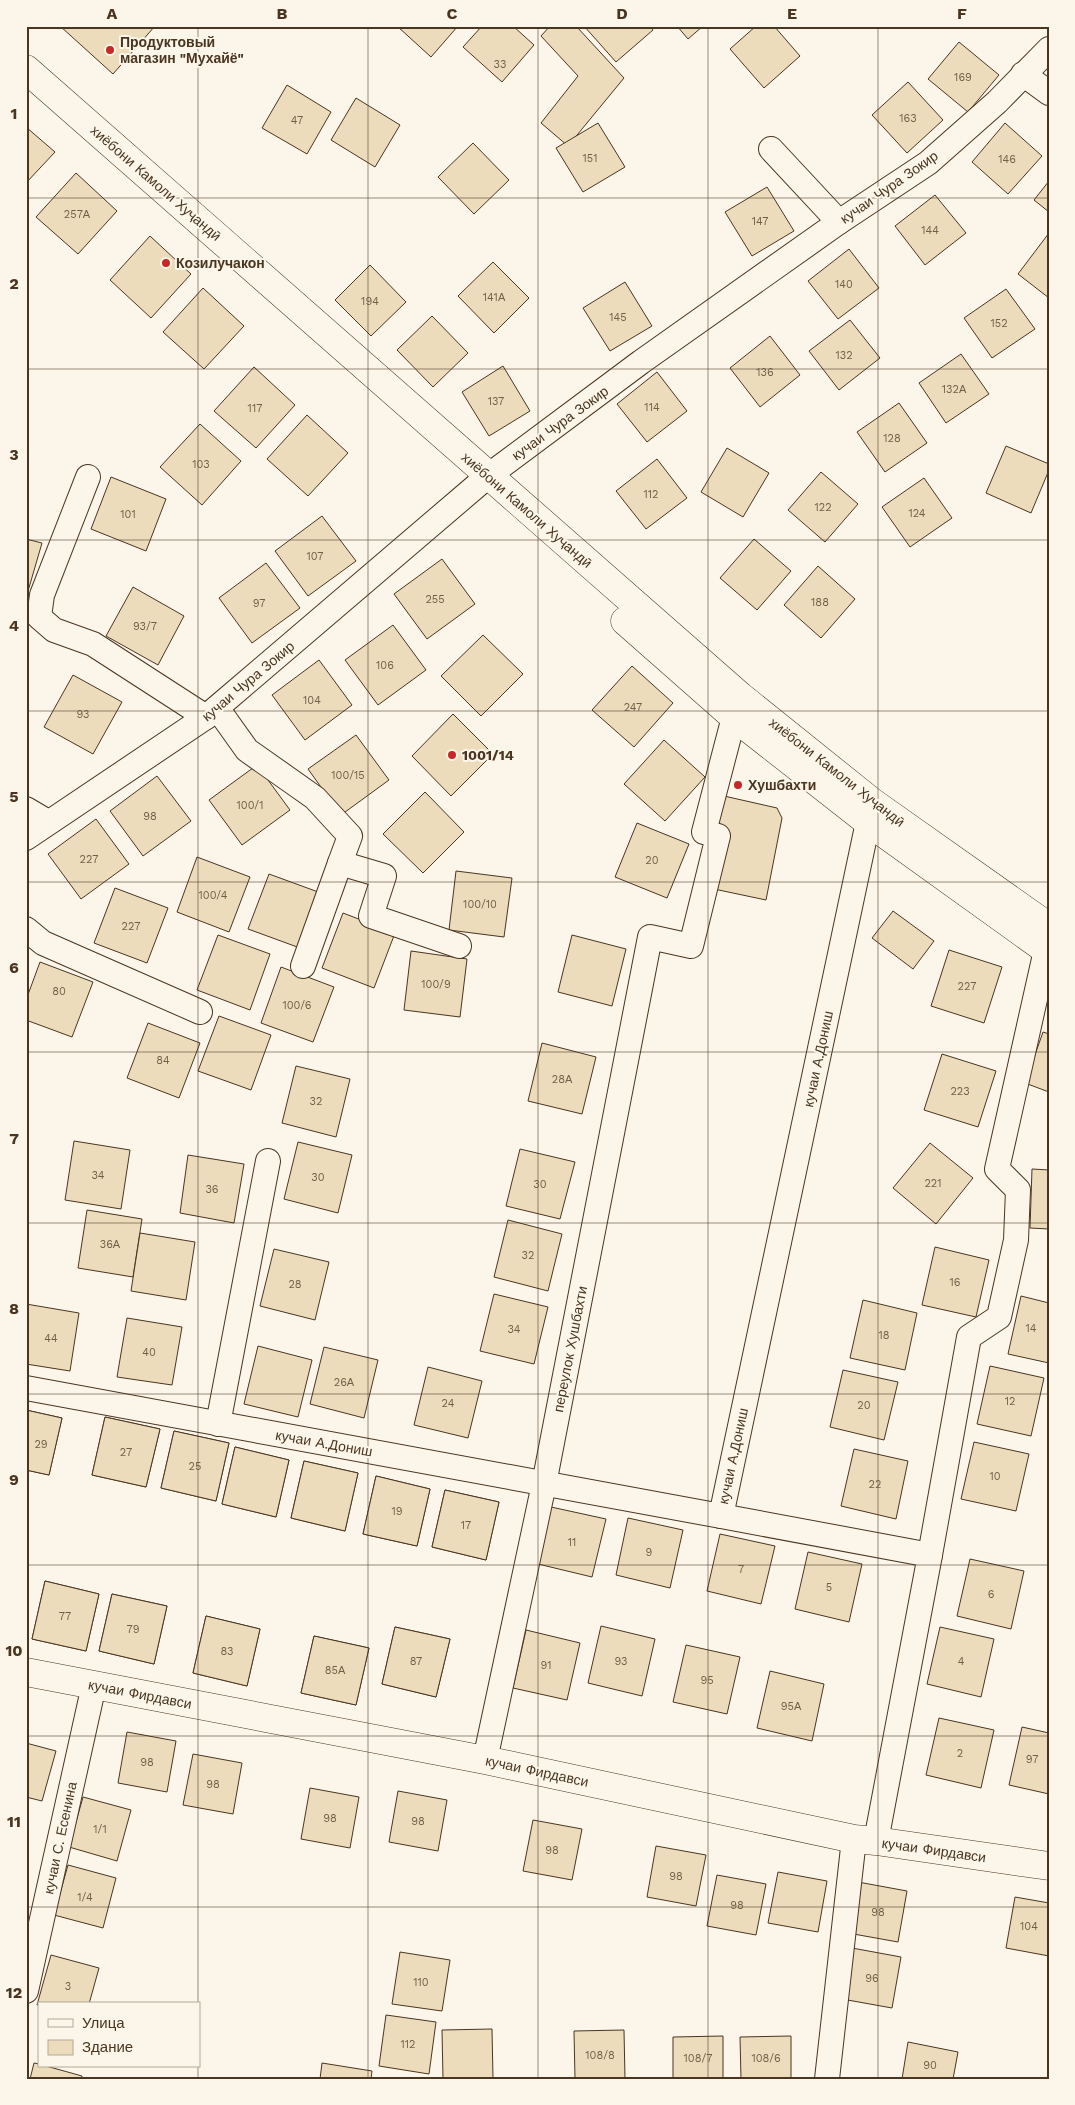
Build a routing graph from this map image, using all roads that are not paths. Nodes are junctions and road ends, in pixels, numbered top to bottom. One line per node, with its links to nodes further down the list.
1 (1049, 49): 3 (street, кучаи Чура Зокир)
2 (26, 69): 9 (main road, хиёбони Камоли Хуҷандӣ)
3 (1024, 74): 4 (street); 7 (street, кучаи Чура Зокир)
4 (1049, 93)
5 (26, 94): 9 (main road, хиёбони Камоли Хуҷандӣ)
6 (770, 149): 7 (street)
7 (839, 222): 9 (street, кучаи Чура Зокир)
8 (88, 477): 10 (street)
9 (481, 482): 10 (street, кучаи Чура Зокир); 11 (main road, хиёбони Камоли Хуҷандӣ); 18 (main road, хиёбони Камоли Хуҷандӣ)
10 (211, 713): 13 (street, кучаи Чура Зокир); 16 (street)
11 (734, 717): 14 (main road, хиёбони Камоли Хуҷандӣ); 25 (street, переулок Хушбахти)
12 (26, 809): 13 (street)
13 (48, 822): 15 (street, кучаи Чура Зокир)
14 (868, 822): 18 (main road, хиёбони Камоли Хуҷандӣ); 26 (street, кучаи А.Дониш)
15 (26, 838)
16 (340, 862): 19 (street); 20 (street)
17 (26, 929): 21 (street)
18 (1048, 943): 27 (street)
19 (460, 946)
20 (303, 966)
21 (200, 1012)
22 (268, 1161): 24 (street)
23 (26, 1388): 24 (street, кучаи А.Дониш)
24 (218, 1424): 25 (street, кучаи А.Дониш)
25 (544, 1484): 26 (street, кучаи А.Дониш); 30 (street, переулок Хушбахти)
26 (721, 1516): 27 (street)
27 (930, 1555): 31 (street)
28 (26, 1672): 29 (main road, кучаи Фирдавси)
29 (94, 1685): 30 (main road, кучаи Фирдавси); 33 (street, кучаи С. Есенина)
30 (485, 1760): 31 (main road, кучаи Фирдавси)
31 (865, 1840): 32 (main road, кучаи Фирдавси); 34 (street)
32 (1049, 1866)
33 (26, 1991)
34 (827, 2079)

